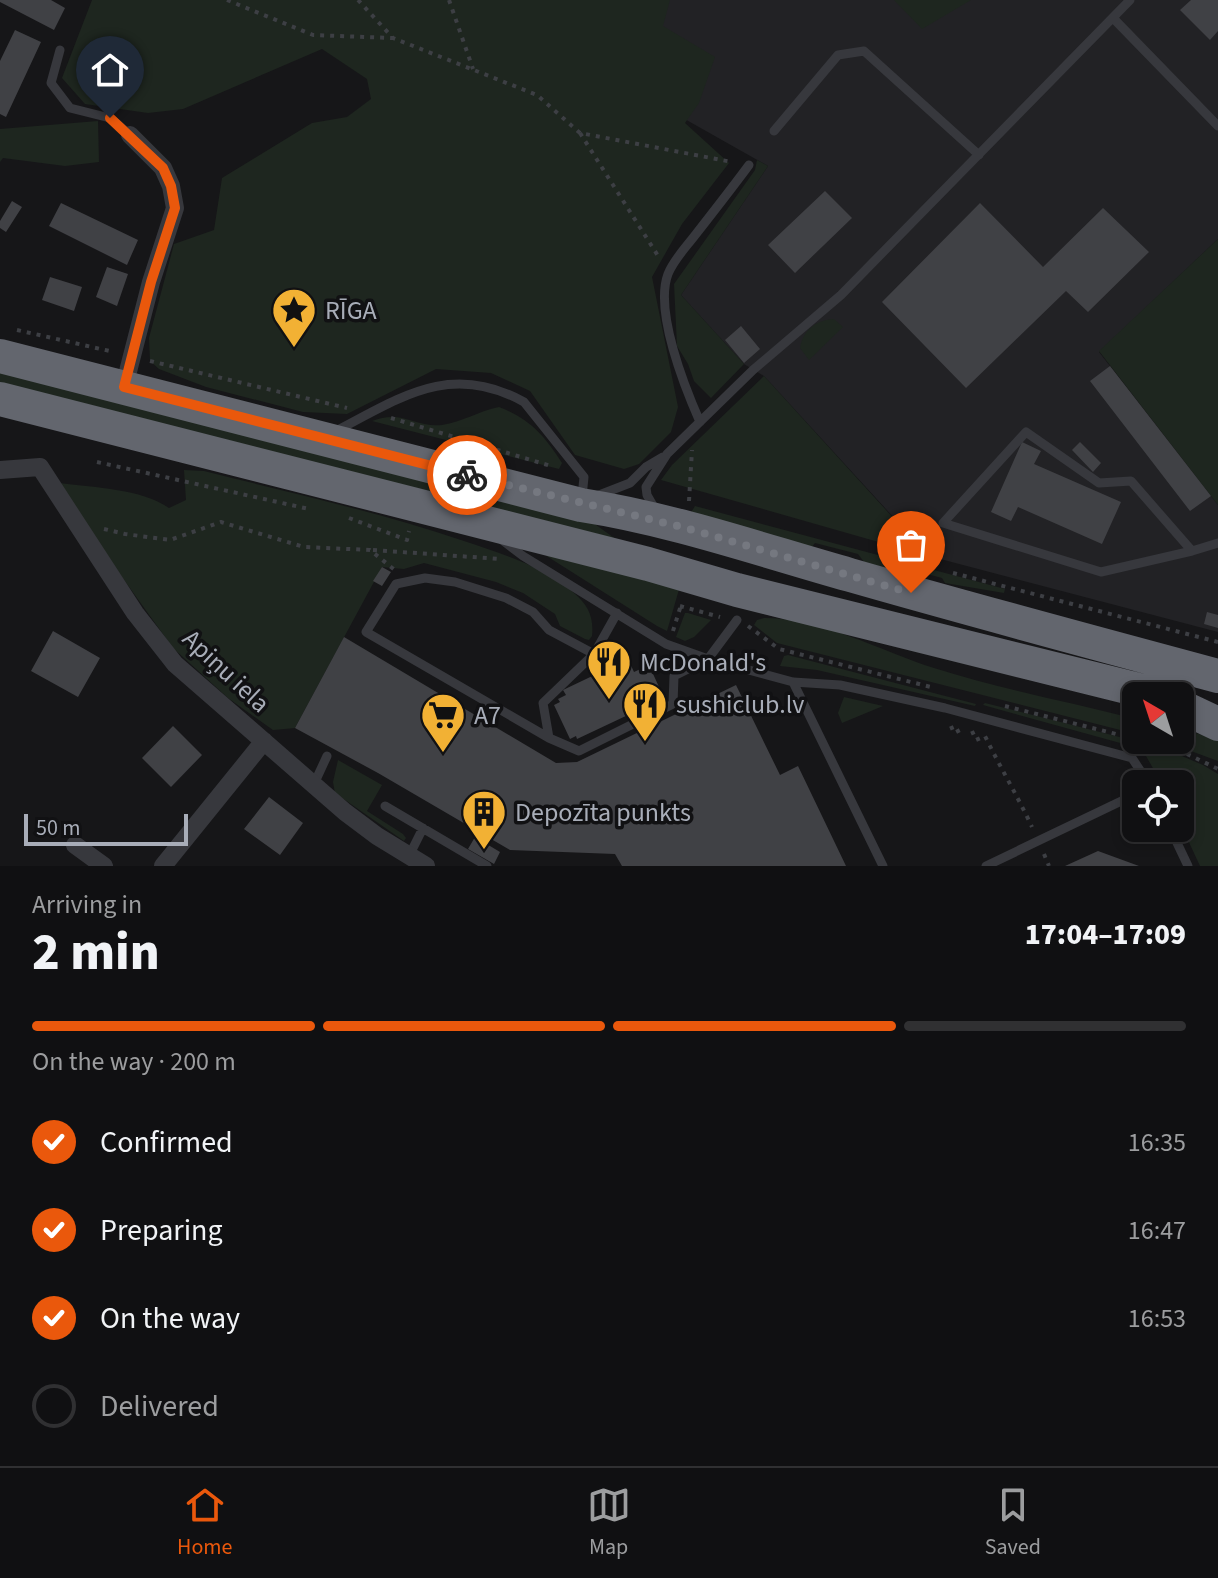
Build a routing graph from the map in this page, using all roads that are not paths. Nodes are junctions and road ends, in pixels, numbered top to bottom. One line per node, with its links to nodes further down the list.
1 (1130, 0): 2 (lane)
2 (1113, 18): 4 (lane); 7 (lane)
3 (60, 50): 6 (lane)
4 (1218, 126)
5 (774, 131): 7 (lane)
6 (130, 135): 10 (street)
7 (979, 155): 12 (lane)
8 (749, 165): 12 (lane)
9 (0, 356): 10 (highway)
10 (124, 387): 13 (highway)
11 (0, 399): 18 (highway)
12 (700, 422): 14 (lane)
13 (322, 438): 16 (highway); 16 (lane)
14 (667, 454): 16 (lane); 17 (lane)
15 (0, 470): 33 (street, Apiņu iela)
16 (581, 505): 17 (highway)
17 (686, 513): 25 (highway)
18 (477, 520): 21 (lane); 27 (highway)
19 (1218, 543): 20 (lane)
20 (1192, 551): 20 (lane)
21 (617, 613): 23 (lane); 24 (lane)
22 (737, 620): 24 (lane)
23 (594, 654): 32 (lane); 32 (lane)
24 (708, 659): 26 (lane); 32 (lane)
25 (1218, 676)
26 (793, 682): 35 (lane); 47 (lane)
27 (1122, 687)
28 (1194, 705): 29 (highway)
29 (1218, 711)
30 (1194, 712): 31 (highway)
31 (1218, 724)
32 (549, 738)
33 (264, 741): 36 (street, Apiņu iela); 44 (street)
34 (327, 756): 36 (lane)
35 (1140, 770)
36 (314, 784): 42 (street, Apiņu iela)
37 (1122, 801): 48 (lane)
38 (385, 806): 39 (lane)
39 (423, 828): 42 (lane); 46 (lane)
40 (1177, 842): 49 (lane)
41 (75, 845): 43 (street)
42 (409, 856): 45 (street, Apiņu iela)
43 (104, 866)
44 (163, 866)
45 (426, 866)
46 (487, 866)
47 (883, 866)
48 (986, 866)
49 (1188, 866)

